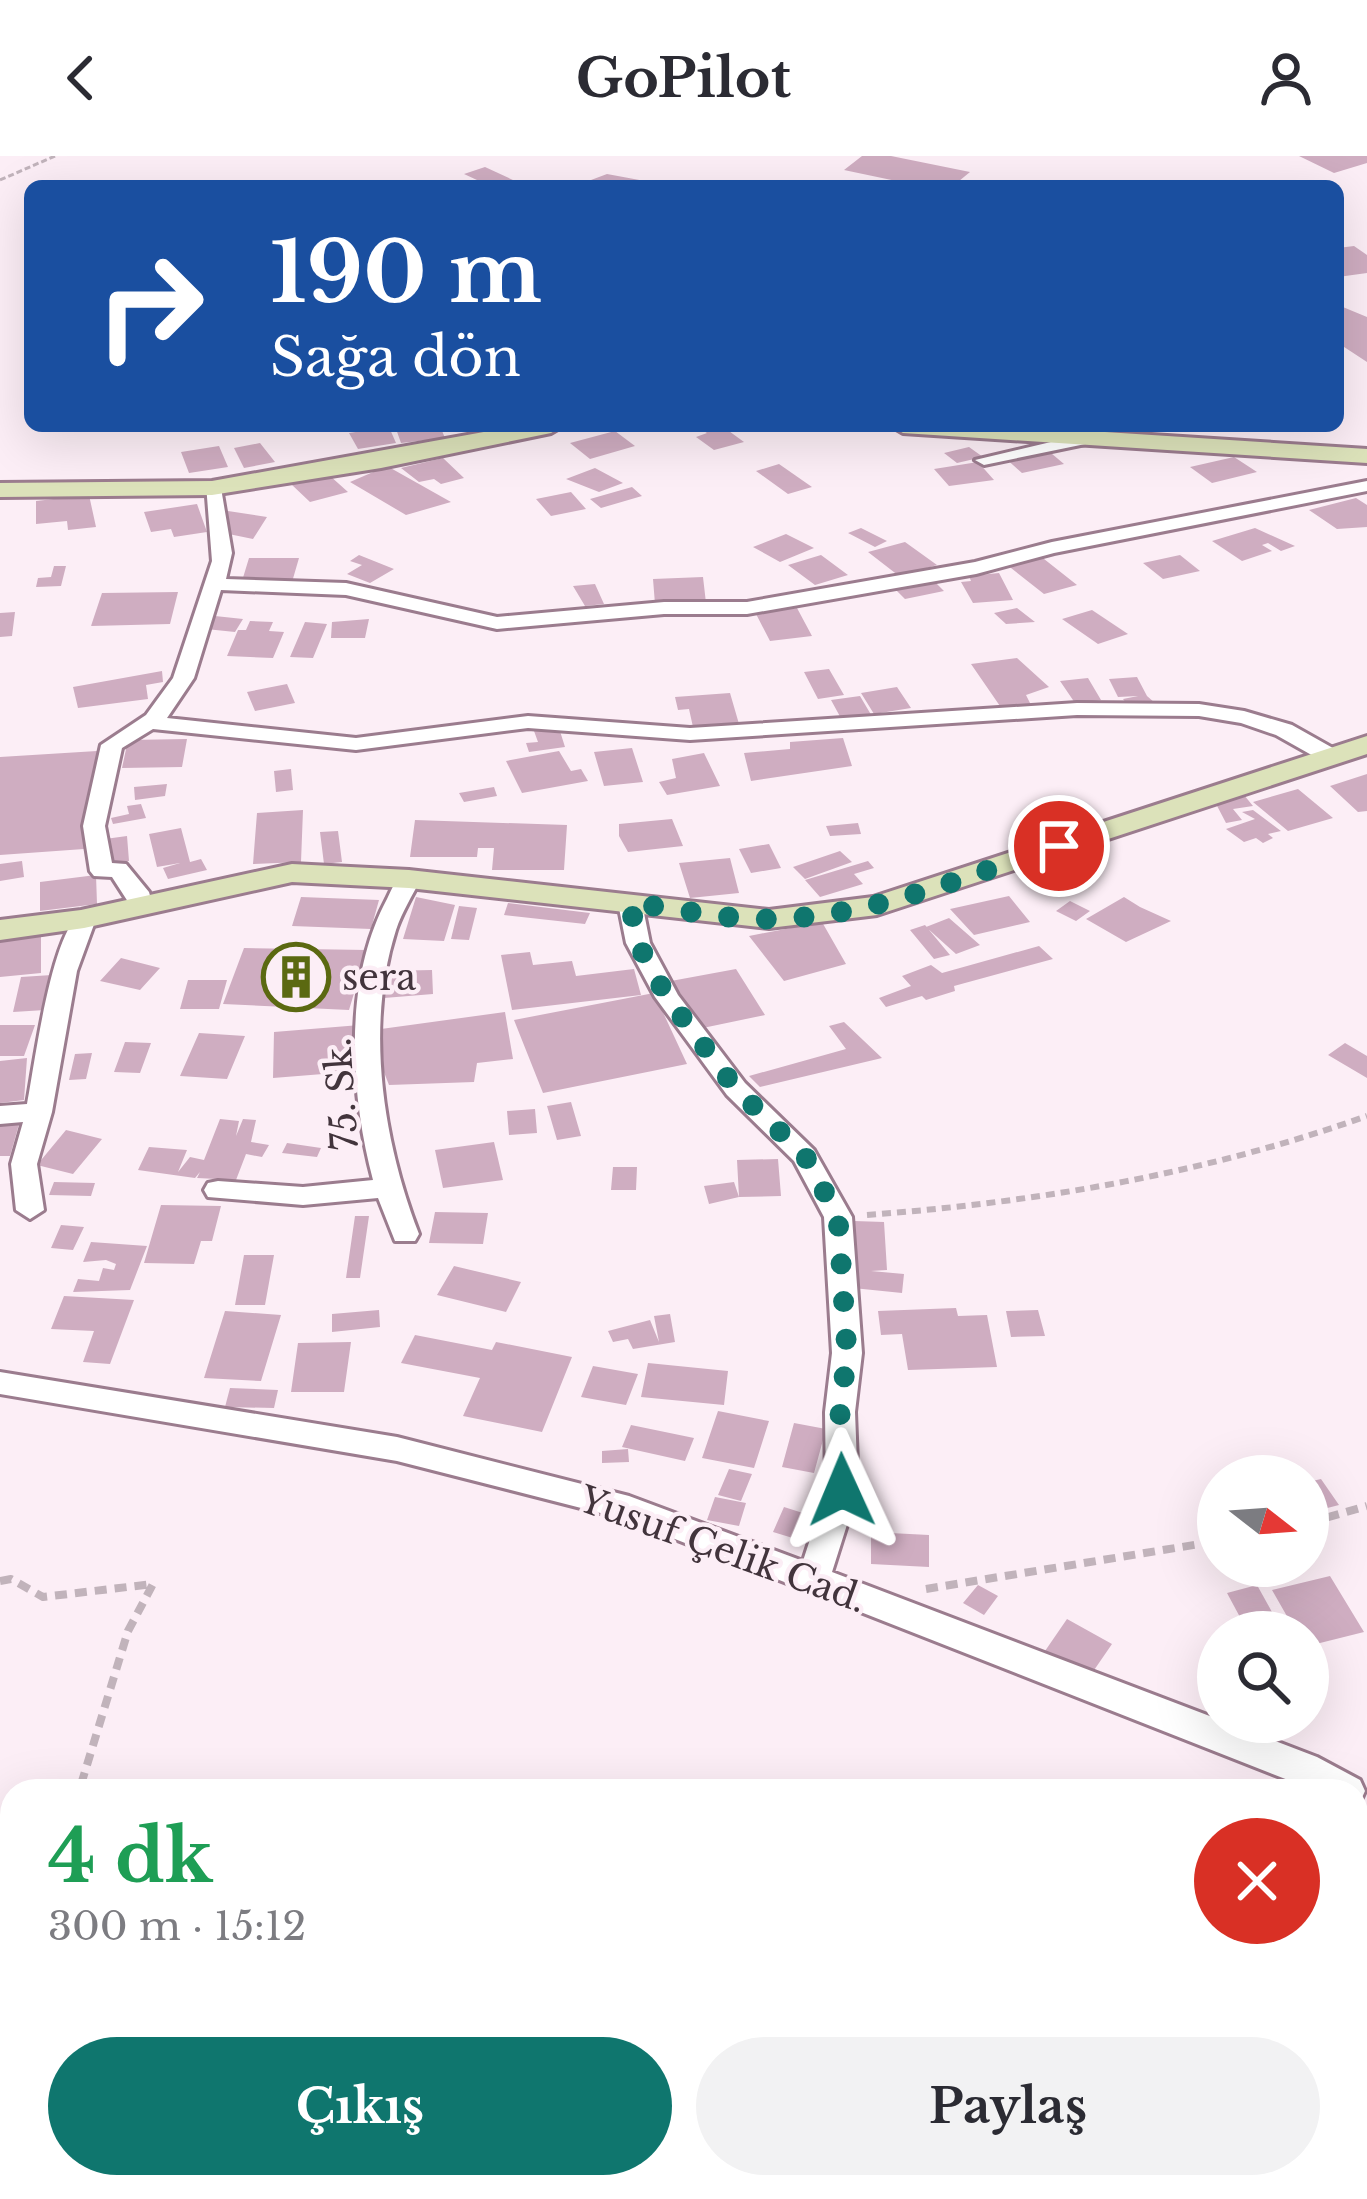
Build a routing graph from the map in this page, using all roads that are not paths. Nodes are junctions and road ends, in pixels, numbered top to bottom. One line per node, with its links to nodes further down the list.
1 (522, 432): 7 (street)
2 (1019, 432): 3 (street)
3 (1093, 437): 4 (street); 5 (street)
4 (1367, 456)
5 (984, 460)
6 (1367, 486): 9 (street)
7 (212, 488): 8 (street); 9 (street)
8 (0, 490)
9 (214, 584): 10 (street)
10 (153, 723): 12 (street); 14 (street)
11 (1367, 745): 12 (street)
12 (1332, 757): 15 (street)
13 (409, 879): 14 (street); 15 (street); 20 (street, 75. Sk.)
14 (140, 903): 16 (street)
15 (630, 903): 25 (street)
16 (84, 920): 17 (street); 18 (street)
17 (0, 930)
18 (39, 1112): 19 (street); 22 (street)
19 (0, 1115)
20 (385, 1188): 21 (street); 23 (street, 75. Sk.)
21 (218, 1190)
22 (30, 1210)
23 (405, 1234)
24 (0, 1383): 25 (street, Yusuf Çelik Cad.)
25 (813, 1581): 26 (street, Yusuf Çelik Cad.)
26 (1326, 1779)

